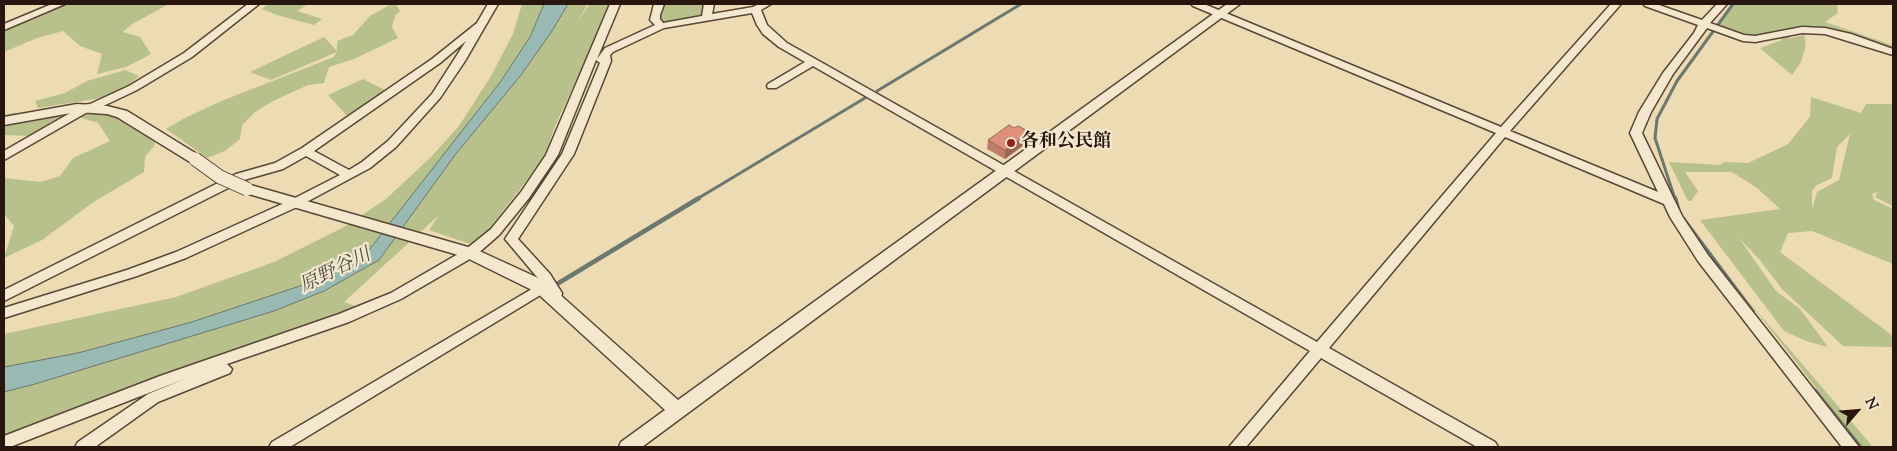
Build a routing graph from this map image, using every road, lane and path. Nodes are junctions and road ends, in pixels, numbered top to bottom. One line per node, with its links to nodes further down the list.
1 (60, 4): 18 (street)
2 (254, 4): 23 (street)
3 (493, 4): 16 (street)
4 (615, 4): 25 (street)
5 (659, 4): 17 (street)
6 (710, 4): 14 (street)
7 (1196, 4): 13 (street)
8 (1234, 4): 13 (street)
9 (1616, 4): 26 (street)
10 (1648, 4): 15 (street)
11 (1722, 4): 15 (street)
12 (761, 6): 14 (street); 21 (street)
13 (1220, 14): 26 (street); 29 (street)
14 (706, 18): 17 (street)
15 (1703, 25): 19 (street); 31 (street)
16 (480, 26): 27 (street); 30 (street)
17 (661, 26): 20 (street)
18 (4, 27)
19 (1893, 52)
20 (605, 55): 25 (street); 36 (street)
21 (813, 62): 22 (street); 29 (street)
22 (772, 86)
23 (91, 107): 24 (street); 28 (street); 32 (street, bridge)
24 (4, 121)
25 (563, 127): 33 (street)
26 (1503, 132): 31 (street); 39 (street)
27 (306, 151): 30 (street); 35 (street)
28 (4, 156)
29 (1005, 171): 39 (street); 40 (street)
30 (349, 175): 32 (street)
31 (1668, 201): 42 (street)
32 (302, 205): 33 (street); 37 (street)
33 (467, 252): 34 (street); 38 (street)
34 (542, 288): 36 (street); 44 (street)
35 (4, 296)
36 (555, 300): 40 (street)
37 (4, 313)
38 (344, 318): 41 (street); 43 (street)
39 (1319, 351): 46 (street); 47 (street)
40 (678, 410): 45 (street)
41 (4, 443)
42 (1844, 444)
43 (83, 447)
44 (278, 447)
45 (628, 447)
46 (1237, 447)
47 (1490, 447)

